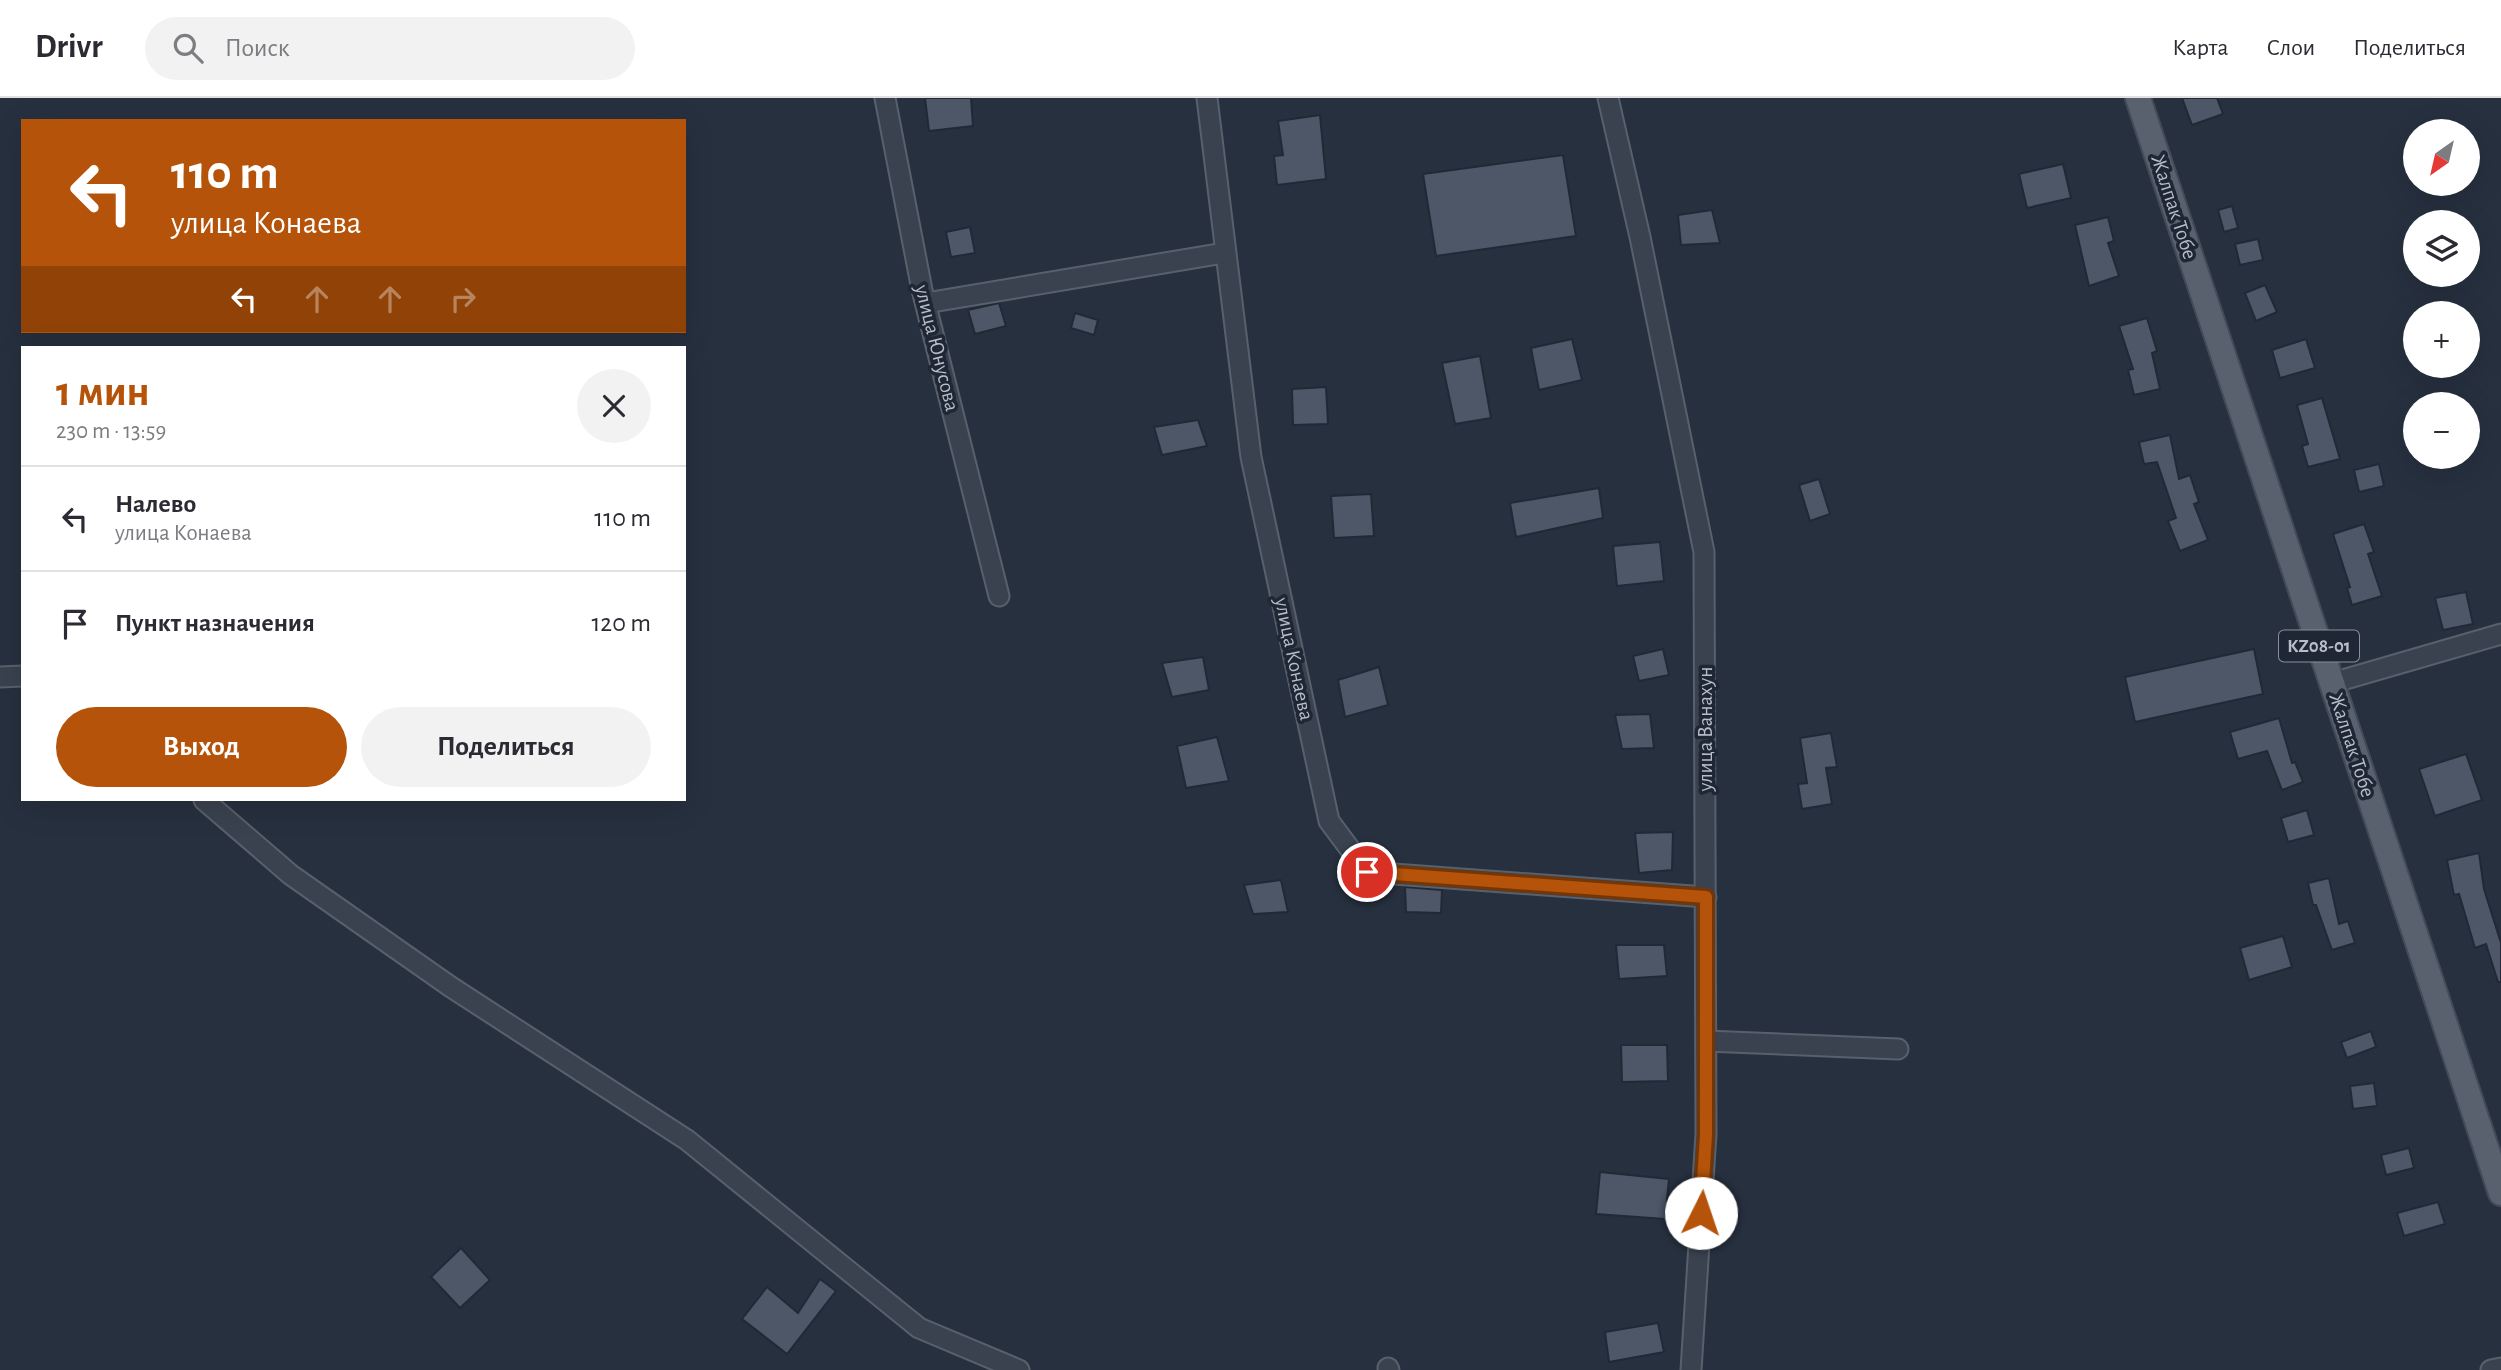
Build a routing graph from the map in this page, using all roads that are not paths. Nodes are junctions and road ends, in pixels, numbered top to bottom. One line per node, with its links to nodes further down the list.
1 (885, 98): 6 (street, улица Юнусова)
2 (1208, 98): 5 (street, улица Конаева)
3 (1608, 98): 13 (street, улица Ванахун)
4 (2138, 98): 11 (main road, Жалпак Тобе / KZ08-01)
5 (1224, 253): 6 (street); 13 (street, улица Конаева)
6 (926, 303): 7 (street, улица Юнусова)
7 (999, 596)
8 (2501, 634): 11 (street)
9 (21, 676): 10 (street)
10 (0, 677)
11 (2332, 682): 16 (main road, Жалпак Тобе / KZ08-01)
12 (205, 801): 18 (street)
13 (1706, 897): 14 (street, улица Ванахун)
14 (1706, 1041): 15 (street); 19 (street, улица Ванахун)
15 (1898, 1049)
16 (2501, 1193)
17 (2501, 1368): 20 (street)
18 (1019, 1370)
19 (1691, 1370)
20 (2491, 1370)

